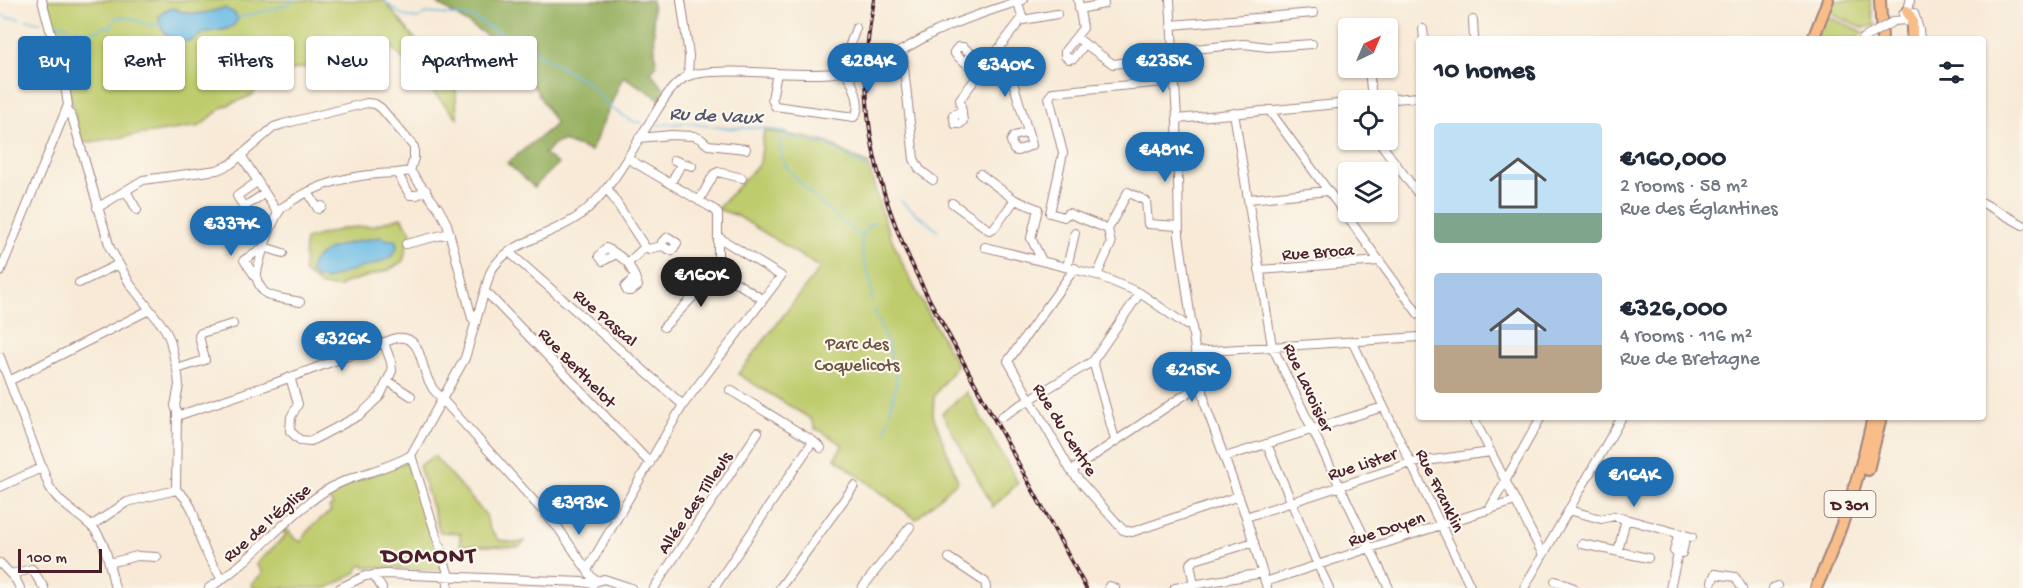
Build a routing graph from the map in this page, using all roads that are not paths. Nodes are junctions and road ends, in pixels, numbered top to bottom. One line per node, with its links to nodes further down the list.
1 (42, 0): 42 (street)
2 (681, 0): 37 (street)
3 (1170, 0): 16 (street)
4 (1828, 0): 22 (highway)
5 (1880, 0): 24 (highway)
6 (1887, 0): 25 (highway)
7 (1020, 1): 13 (street); 29 (street)
8 (1079, 4): 9 (street); 26 (street)
9 (1104, 4)
10 (1909, 6): 15 (street); 19 (highway)
11 (1314, 13): 16 (street)
12 (1057, 14): 13 (street)
13 (1023, 20): 31 (street)
14 (1473, 20): 21 (street)
15 (1894, 21): 19 (street); 23 (street, bridge)
16 (1172, 25): 30 (street)
17 (856, 28): 34 (street)
18 (1423, 29): 20 (street)
19 (1916, 33)
20 (1424, 36)
21 (1474, 36)
22 (1813, 36)
23 (1867, 36)
24 (1882, 36)
25 (1889, 36)
26 (1076, 37): 27 (street); 27 (street)
27 (1085, 44): 32 (street)
28 (1312, 44): 30 (street)
29 (902, 50): 34 (street); 60 (street)
30 (1174, 51): 38 (street)
31 (997, 52): 36 (street); 47 (street)
32 (1155, 59)
33 (965, 62): 36 (street)
34 (844, 71): 35 (street); 35 (street)
35 (777, 73): 37 (street)
36 (980, 74): 46 (street)
37 (688, 76): 48 (street)
38 (1175, 81): 45 (street); 81 (street)
39 (1416, 97): 40 (street)
40 (1398, 99)
41 (1338, 104): 43 (street)
42 (67, 109): 76 (street); 100 (street)
43 (1269, 110): 44 (street); 66 (street)
44 (1234, 113): 45 (street); 70 (street, Rue Lavoisier)
45 (1177, 118): 80 (street)
46 (963, 121)
47 (1028, 132)
48 (639, 138): 49 (street); 52 (street)
49 (746, 149)
50 (1385, 150): 67 (street)
51 (241, 155): 56 (street); 61 (street); 65 (street)
52 (627, 158): 62 (street); 63 (street)
53 (674, 160): 54 (street)
54 (682, 163): 55 (street); 62 (street)
55 (692, 166)
56 (410, 171): 57 (street); 64 (street)
57 (397, 173): 64 (street); 68 (street)
58 (980, 174): 71 (street)
59 (742, 178): 72 (street)
60 (933, 180)
61 (257, 182): 69 (street); 69 (street)
62 (670, 184): 72 (street)
63 (606, 188): 88 (street); 90 (street)
64 (426, 190): 82 (street)
65 (126, 191): 76 (street); 77 (street)
66 (1328, 191): 70 (street); 94 (street)
67 (1416, 191)
68 (308, 192): 75 (street); 78 (street)
69 (264, 194): 78 (street)
70 (1249, 199): 98 (street, Rue Lavoisier)
71 (1015, 200): 73 (street); 93 (street)
72 (699, 201): 84 (street)
73 (952, 203)
74 (1986, 205): 79 (street)
75 (322, 206)
76 (98, 208): 95 (street)
77 (137, 210)
78 (277, 213): 87 (street)
79 (2023, 225)
80 (1178, 226): 81 (street); 113 (street)
81 (1108, 229): 101 (street)
82 (450, 233): 85 (street); 111 (street)
83 (1075, 233): 97 (street)
84 (718, 237): 99 (street); 107 (street)
85 (406, 244)
86 (662, 246): 88 (street)
87 (264, 247): 91 (street); 103 (street); 103 (street)
88 (645, 247): 96 (street)
89 (984, 247): 93 (street)
90 (509, 252): 105 (street); 131 (street, Rue Pascal)
91 (283, 253)
92 (616, 255): 96 (street)
93 (1042, 261): 97 (street)
94 (1379, 261): 98 (street, Rue Broca); 110 (street)
95 (119, 264): 104 (street); 109 (street)
96 (628, 264): 102 (street)
97 (1071, 268): 101 (street); 130 (street, Rue du Centre)
98 (1259, 270): 118 (street, Rue Lavoisier)
99 (718, 271): 107 (street); 114 (street)
100 (0, 272)
101 (1097, 275): 106 (street)
102 (635, 277)
103 (257, 279): 108 (street)
104 (79, 283)
105 (484, 293): 111 (street); 150 (street, Rue Berthelot)
106 (1140, 293): 113 (street); 121 (street)
107 (762, 300): 131 (street)
108 (300, 302)
109 (149, 310): 122 (street); 124 (street)
110 (1416, 311)
111 (476, 322): 129 (street)
112 (233, 324): 122 (street)
113 (1192, 325): 119 (street)
114 (664, 327)
115 (1416, 337): 116 (street)
116 (1352, 341): 118 (street); 132 (street, Rue Franklin)
117 (384, 343): 123 (street); 125 (street); 129 (street)
118 (1272, 346): 119 (street); 140 (street, Rue Lavoisier)
119 (1195, 352): 126 (street)
120 (0, 357): 124 (street)
121 (1093, 361): 130 (street); 142 (street)
122 (177, 369): 133 (street)
123 (290, 377): 125 (street); 133 (street)
124 (9, 381): 151 (street)
125 (388, 381): 128 (street)
126 (1201, 384): 142 (street); 148 (street)
127 (730, 390): 143 (street)
128 (411, 396)
129 (442, 400): 147 (street); 179 (street)
130 (1029, 400): 134 (street); 152 (street, Rue du Centre)
131 (683, 405): 150 (street)
132 (1383, 407): 140 (street); 149 (street, Rue Franklin)
133 (177, 416): 157 (street)
134 (1001, 417)
135 (1475, 420): 146 (street)
136 (1539, 420): 153 (street)
137 (1620, 420): 162 (street)
138 (1872, 420): 213 (highway, D 301)
139 (1880, 420): 214 (highway, D 301)
140 (1312, 429): 144 (street); 155 (street, Rue Lavoisier)
141 (758, 432): 200 (street, Allée des Tilleuls)
142 (1115, 440): 152 (street)
143 (813, 441): 145 (street); 201 (street)
144 (1267, 444): 148 (street); 159 (street)
145 (821, 448)
146 (1491, 452): 149 (street, Rue Lister); 153 (street)
147 (411, 455): 183 (street); 184 (street, Rue de l'Église)
148 (1225, 458): 158 (street)
149 (1411, 462): 155 (street, Rue Lister); 165 (street, Rue Franklin)
150 (650, 463): 179 (street)
151 (41, 468): 156 (street); 166 (street)
152 (1071, 471): 158 (street, Rue du Centre)
153 (1505, 481): 160 (street); 161 (street)
154 (854, 486): 202 (street)
155 (1340, 486): 159 (street, Rue Lister); 170 (street, Rue Lavoisier)
156 (0, 487)
157 (176, 490): 166 (street); 184 (street)
158 (1239, 496): 163 (street)
159 (1291, 501): 163 (street, Rue Lister); 178 (street)
160 (1515, 501): 161 (street, Rue Doyen); 172 (street)
161 (1489, 510): 165 (street, Rue Doyen)
162 (1569, 510): 164 (street); 172 (street)
163 (1246, 517): 168 (street)
164 (1626, 519): 171 (street); 211 (street)
165 (1441, 525): 170 (street, Rue Doyen); 208 (street, Rue Franklin)
166 (91, 526): 177 (street)
167 (910, 527): 203 (street)
168 (1254, 542): 180 (street); 189 (street)
169 (1582, 544): 171 (street)
170 (1370, 549): 178 (street, Rue Doyen); 207 (street, Rue Lavoisier)
171 (1618, 551): 175 (street)
172 (1543, 555): 209 (street)
173 (157, 557): 177 (street)
174 (949, 558): 204 (street)
175 (1648, 558)
176 (0, 563): 181 (street)
177 (109, 563): 193 (street)
178 (1318, 566): 190 (street, Rue Doyen); 206 (street)
179 (587, 570): 188 (street)
180 (1263, 573): 189 (street); 190 (street)
181 (10, 574): 191 (street); 192 (street)
182 (373, 575): 183 (street); 195 (street); 196 (street)
183 (449, 577): 188 (street); 197 (street)
184 (222, 579): 194 (street, Rue de l'Église)
185 (608, 580): 188 (street); 198 (street); 199 (street)
186 (1555, 582): 210 (street)
187 (1712, 582): 212 (street)
188 (594, 584)
189 (1194, 585): 205 (street)
190 (1266, 585)
191 (20, 588)
192 (44, 588)
193 (115, 588)
194 (209, 588)
195 (340, 588)
196 (382, 588)
197 (448, 588)
198 (613, 588)
199 (631, 588)
200 (654, 588)
201 (714, 588)
202 (780, 588)
203 (862, 588)
204 (986, 588)
205 (1175, 588)
206 (1329, 588)
207 (1389, 588)
208 (1471, 588)
209 (1524, 588)
210 (1574, 588)
211 (1670, 588)
212 (1742, 588)
213 (1816, 588)
214 (1824, 588)

